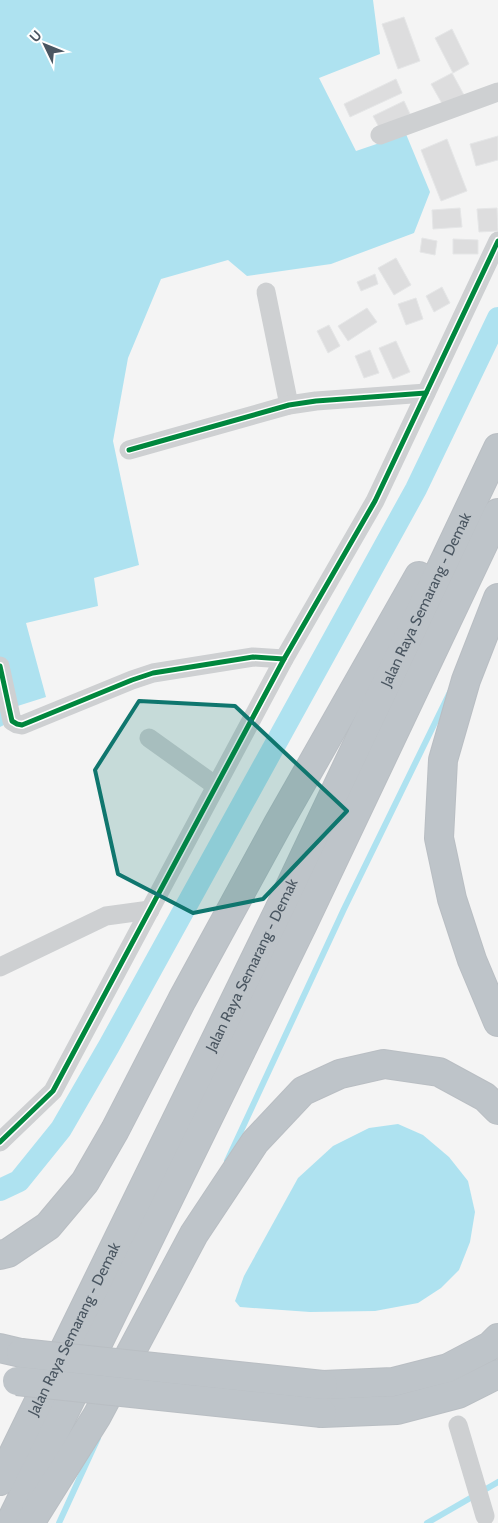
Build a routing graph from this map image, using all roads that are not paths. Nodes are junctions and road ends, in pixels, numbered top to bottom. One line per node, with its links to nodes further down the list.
1 (498, 92): 2 (street)
2 (380, 135)
3 (498, 241): 5 (street)
4 (266, 292): 6 (street)
5 (426, 394): 6 (street); 12 (street)
6 (289, 405): 9 (street)
7 (498, 437): 21 (highway)
8 (498, 448): 27 (highway, Jalan Raya Semarang - Demak)
9 (129, 450)
10 (498, 513): 29 (highway, Jalan Raya Semarang - Demak)
11 (498, 598): 18 (highway)
12 (284, 659): 13 (street); 15 (street)
13 (0, 666)
14 (149, 738): 15 (street)
15 (216, 786): 16 (street)
16 (150, 910): 17 (street); 20 (street)
17 (0, 966)
18 (498, 1022)
19 (498, 1110): 30 (highway, bridge)
20 (0, 1142)
21 (0, 1255)
22 (498, 1338): 23 (highway, bridge)
23 (0, 1348)
24 (498, 1374): 25 (highway, bridge)
25 (0, 1377)
26 (458, 1425): 28 (street)
27 (0, 1481)
28 (483, 1507)
29 (10, 1523)
30 (30, 1523)

